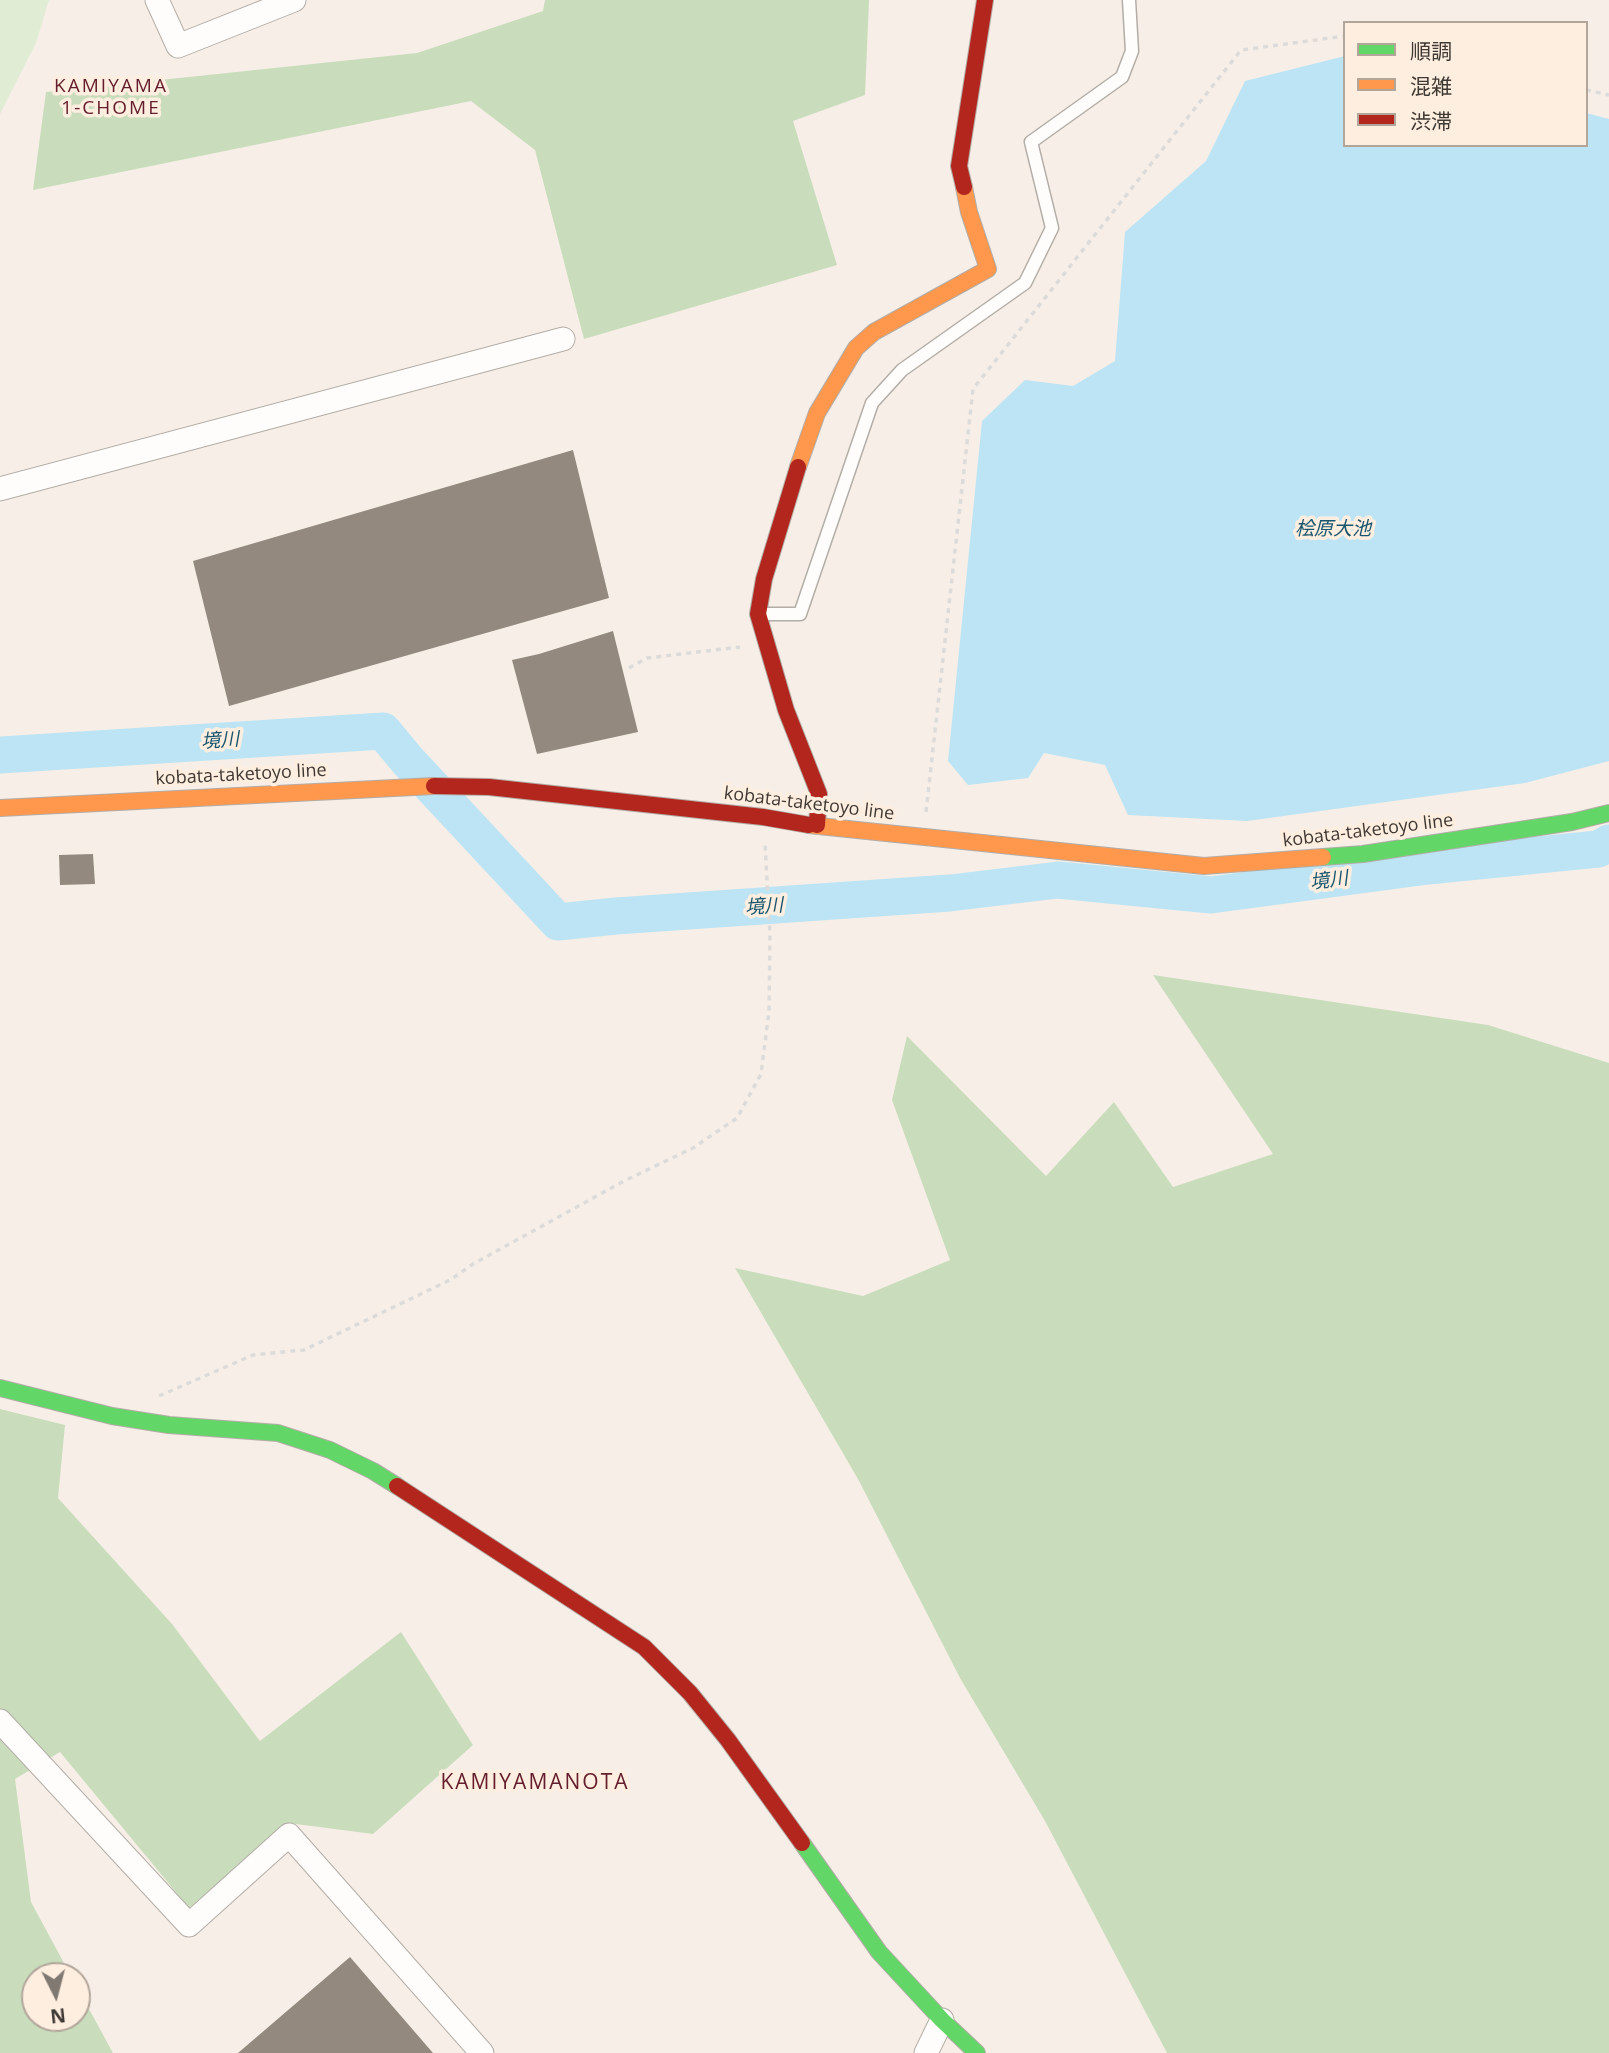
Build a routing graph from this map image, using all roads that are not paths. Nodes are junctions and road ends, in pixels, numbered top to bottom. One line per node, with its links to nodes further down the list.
1 (157, 0): 2 (street)
2 (294, 0)
3 (985, 0): 7 (street)
4 (1129, 0): 7 (lane)
5 (564, 339): 6 (street)
6 (0, 489)
7 (758, 614): 10 (street)
8 (0, 808): 10 (street, kobata-taketoyo line)
9 (1609, 813): 10 (street, kobata-taketoyo line)
10 (817, 825)
11 (0, 1388): 13 (street)
12 (0, 1721): 14 (street)
13 (942, 2020): 15 (street); 16 (street)
14 (481, 2053)
15 (926, 2053)
16 (977, 2053)

